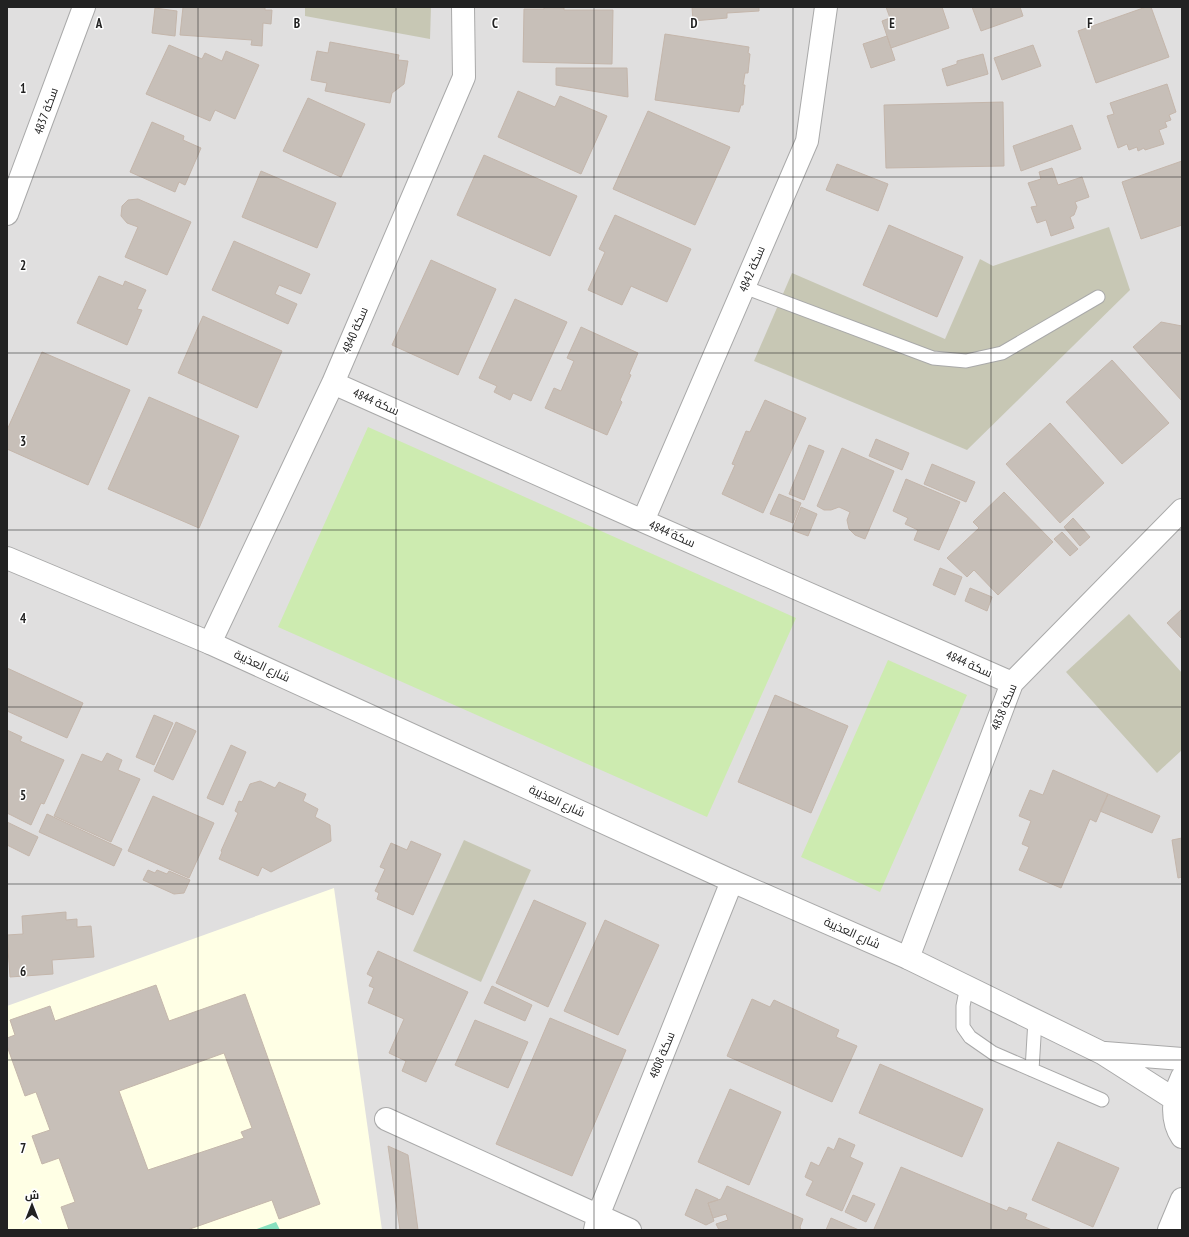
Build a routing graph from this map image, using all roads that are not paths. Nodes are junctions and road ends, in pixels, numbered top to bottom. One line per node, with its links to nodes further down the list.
1 (84, 7): 4 (street, سكة 4837)
2 (463, 7): 7 (street, سكة 4840)
3 (826, 7): 5 (street, سكة 4842)
4 (7, 214)
5 (744, 287): 6 (lane); 9 (street, سكة 4842)
6 (1098, 297)
7 (332, 383): 9 (street, سكة 4844); 11 (street, سكة 4840)
8 (1182, 510): 12 (street, سكة 4838)
9 (643, 521): 12 (street, سكة 4844)
10 (7, 558): 11 (street, شارع العذيبة)
11 (210, 643): 13 (street, شارع العذيبة)
12 (1012, 683): 14 (street, سكة 4838)
13 (732, 881): 14 (street, شارع العذيبة); 26 (street, سكة 4808)
14 (908, 958): 15 (street, شارع العذيبة)
15 (967, 986): 16 (street, شارع العذيبة); 19 (lane)
16 (1035, 1020): 17 (street, شارع العذيبة); 19 (lane)
17 (1102, 1053): 18 (street, شارع العذيبة); 21 (street, شارع العذيبة)
18 (1182, 1059)
19 (1032, 1070): 22 (lane)
20 (1182, 1078): 21 (street)
21 (1174, 1099): 24 (street)
22 (1102, 1100)
23 (386, 1119): 26 (street)
24 (1182, 1137)
25 (1182, 1199): 28 (street)
26 (596, 1223): 27 (street)
27 (630, 1230)
28 (1169, 1230)

